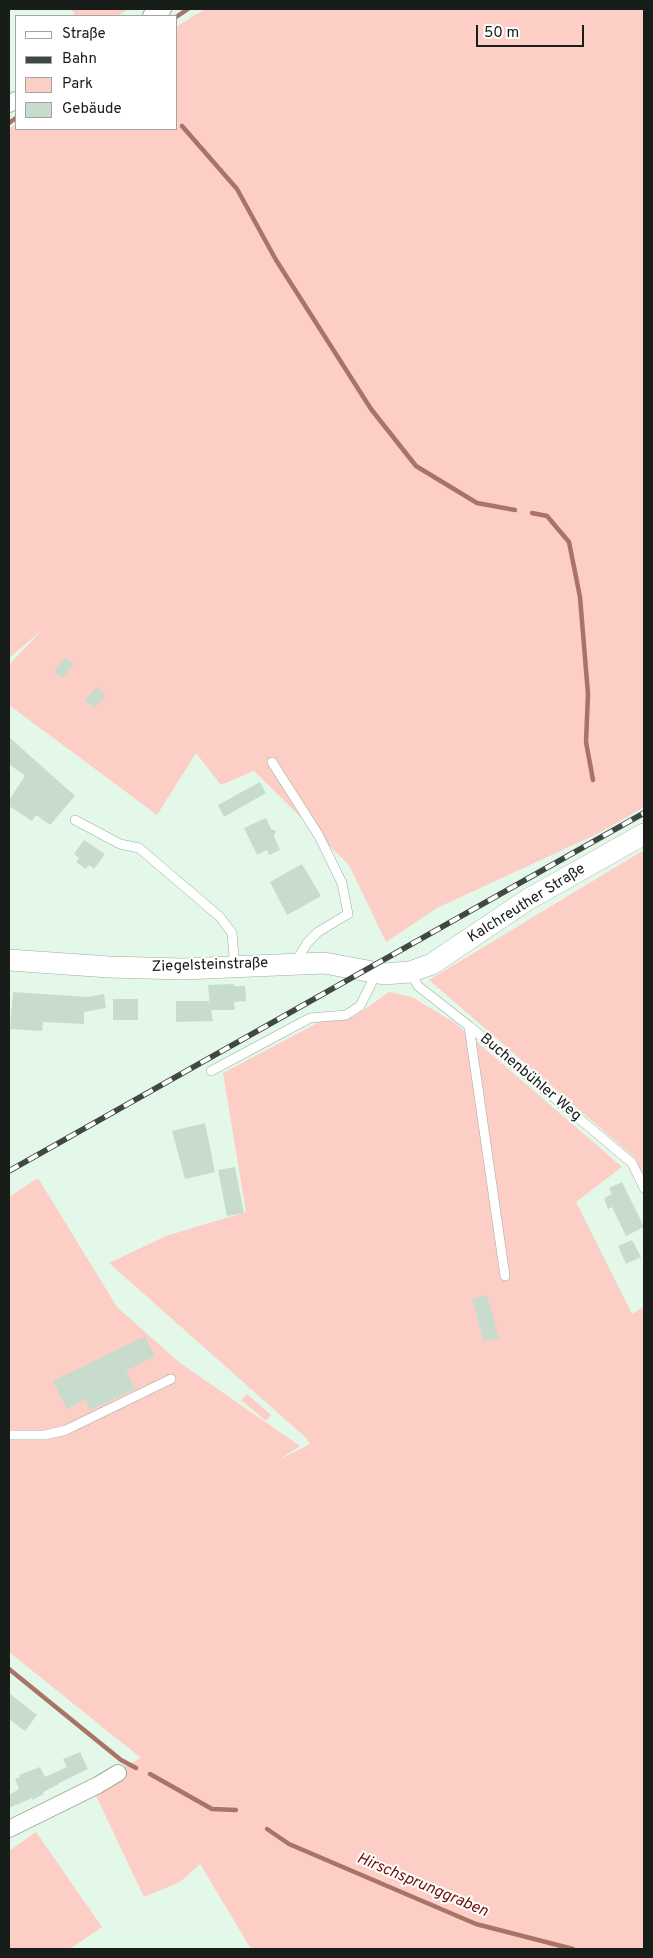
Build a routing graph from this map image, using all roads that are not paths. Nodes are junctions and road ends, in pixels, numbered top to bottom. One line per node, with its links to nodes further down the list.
1 (272, 762): 5 (lane)
2 (74, 820): 6 (lane)
3 (644, 834): 8 (street, Kalchreuther Straße)
4 (9, 960): 6 (street, Ziegelsteinstraße)
5 (295, 963): 6 (street, Ziegelsteinstraße); 7 (street, Ziegelsteinstraße)
6 (235, 968)
7 (377, 972): 8 (street, Ziegelsteinstraße); 10 (lane)
8 (410, 972): 9 (lane, Buchenbühler Weg)
9 (469, 1026): 11 (lane, Buchenbühler Weg); 12 (lane)
10 (210, 1072)
11 (644, 1188)
12 (505, 1276)
13 (171, 1379): 14 (lane)
14 (9, 1435)
15 (118, 1773): 16 (street)
16 (9, 1829)

